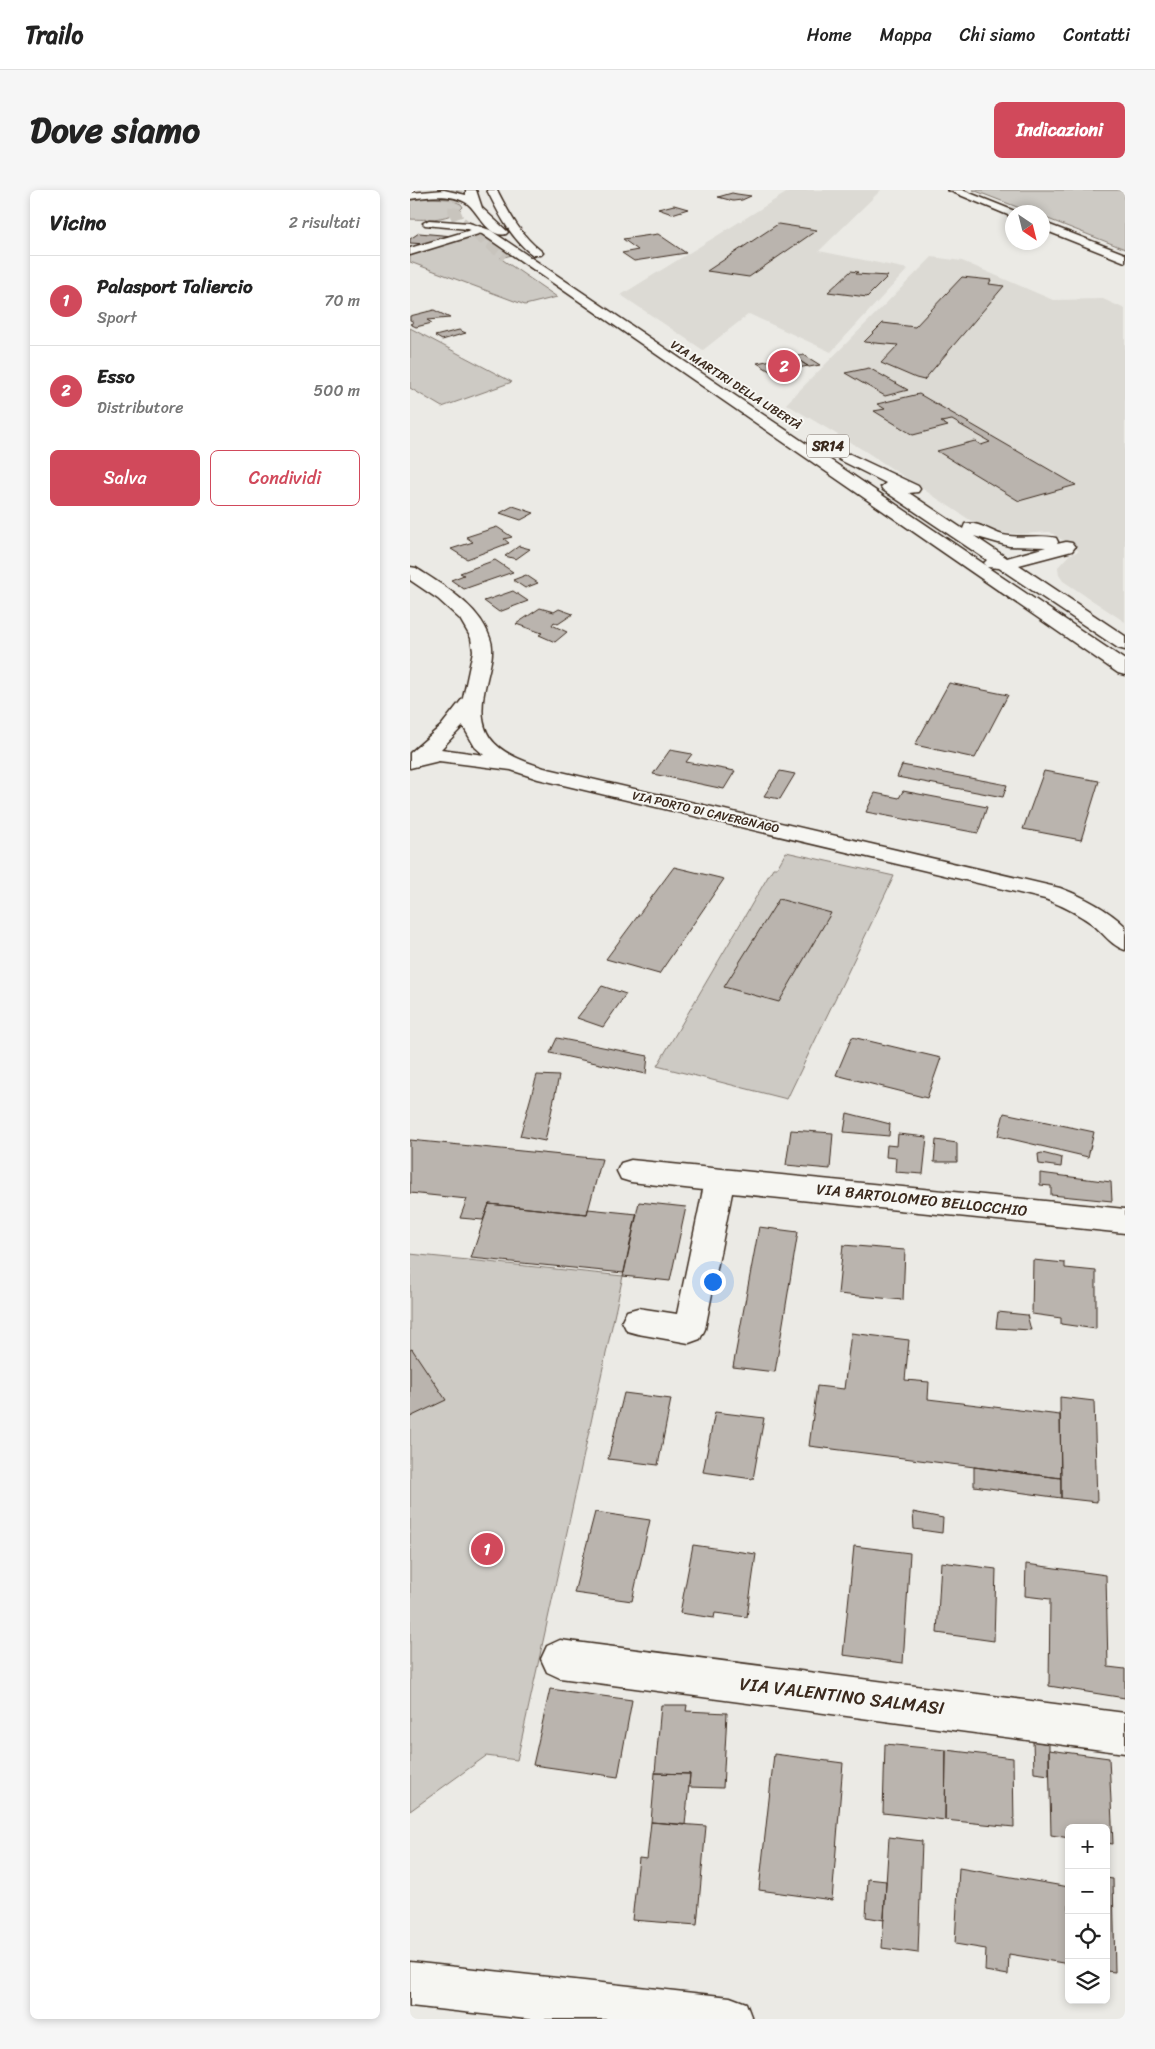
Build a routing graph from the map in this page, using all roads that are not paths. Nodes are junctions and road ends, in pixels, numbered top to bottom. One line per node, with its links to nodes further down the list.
1 (432, 190): 5 (main road)
2 (471, 190): 6 (main road)
3 (492, 190): 10 (main road, VIA MARTIRI DELLA LIBERTÀ)
4 (953, 190): 7 (main road)
5 (410, 196): 6 (main road)
6 (475, 206): 9 (main road, VIA MARTIRI DELLA LIBERTÀ / SR14); 10 (main road)
7 (1005, 210)
8 (1050, 228): 13 (main road)
9 (481, 230): 11 (main road); 15 (main road, VIA MARTIRI DELLA LIBERTÀ / SR14)
10 (530, 249): 14 (main road, VIA MARTIRI DELLA LIBERTÀ)
11 (410, 252)
12 (506, 256): 15 (main road, VIA MARTIRI DELLA LIBERTÀ / SR14)
13 (1125, 258)
14 (744, 391)
15 (748, 412): 16 (main road, VIA MARTIRI DELLA LIBERTÀ / SR14)
16 (817, 460): 18 (main road); 23 (main road, VIA MARTIRI DELLA LIBERTÀ / SR14)
17 (1060, 544): 18 (main road); 18 (main road, SR14); 20 (main road)
18 (999, 562): 21 (main road, SR14); 22 (main road)
19 (410, 572): 24 (main road)
20 (1125, 628)
21 (1125, 644)
22 (1125, 660)
23 (1125, 670)
24 (473, 709): 25 (main road); 26 (main road, VIA PORTO DI CAVERGNAGO); 27 (main road)
25 (444, 755): 26 (main road); 27 (main road)
26 (519, 767): 28 (main road, VIA PORTO DI CAVERGNAGO)
27 (410, 769)
28 (1125, 942)
29 (631, 1171): 30 (main road, VIA BARTOLOMEO BELLOCCHIO)
30 (720, 1180): 31 (main road, VIA BARTOLOMEO BELLOCCHIO); 32 (main road)
31 (1125, 1221)
32 (638, 1321)
33 (560, 1659): 34 (main road, VIA VALENTINO SALMASI)
34 (1125, 1733)
35 (410, 1984): 36 (main road)
36 (730, 2019)

